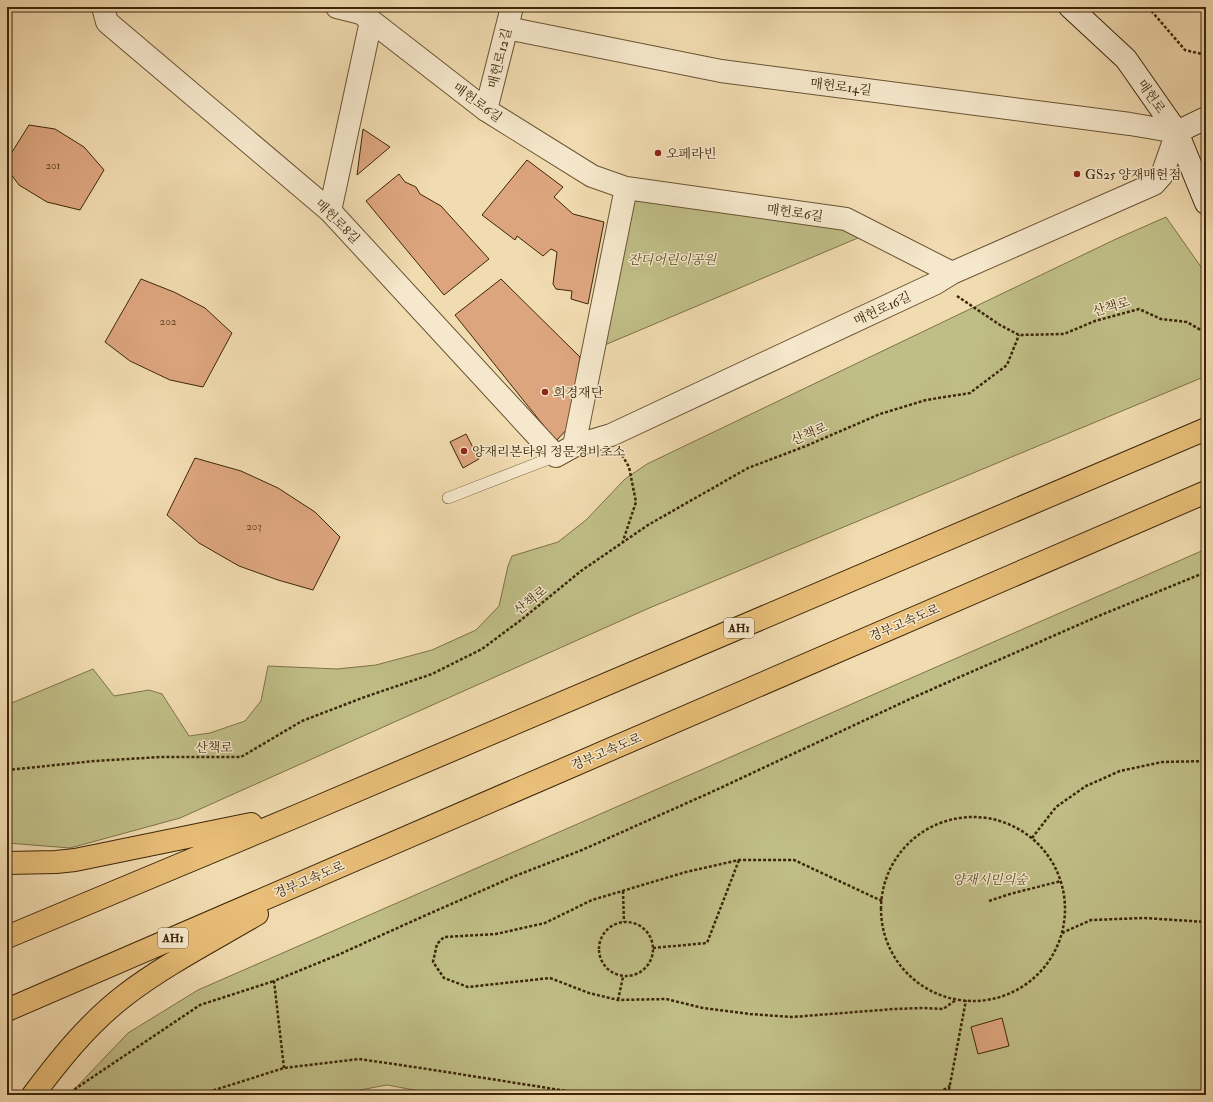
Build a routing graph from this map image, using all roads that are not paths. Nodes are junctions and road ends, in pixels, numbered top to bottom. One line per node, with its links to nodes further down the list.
1 (103, 7): 12 (street, 매헌로8길)
2 (337, 7): 5 (street, 매헌로6길)
3 (512, 7): 6 (street, 매헌로12길)
4 (1070, 7): 9 (street, 매헌로)
5 (371, 21): 7 (street, 매헌로6길); 12 (street)
6 (507, 28): 7 (street, 매헌로12길); 9 (street, 매헌로14길)
7 (486, 110): 10 (street, 매헌로6길)
8 (1206, 118): 9 (street)
9 (1177, 132): 11 (street, 매헌로); 13 (street, 매헌로16길)
10 (626, 188): 13 (street, 매헌로6길); 15 (street)
11 (1206, 203)
12 (330, 211): 15 (street, 매헌로8길)
13 (952, 273): 15 (street, 매헌로16길)
14 (1206, 429): 18 (highway, AH1)
15 (565, 451): 17 (lane)
16 (1206, 492): 20 (highway, 경부고속도로 / AH1)
17 (448, 498)
18 (299, 815): 19 (highway); 21 (highway, AH1)
19 (7, 862)
20 (338, 866): 22 (highway, 경부고속도로 / AH1); 23 (highway)
21 (7, 937)
22 (7, 1010)
23 (33, 1095)

